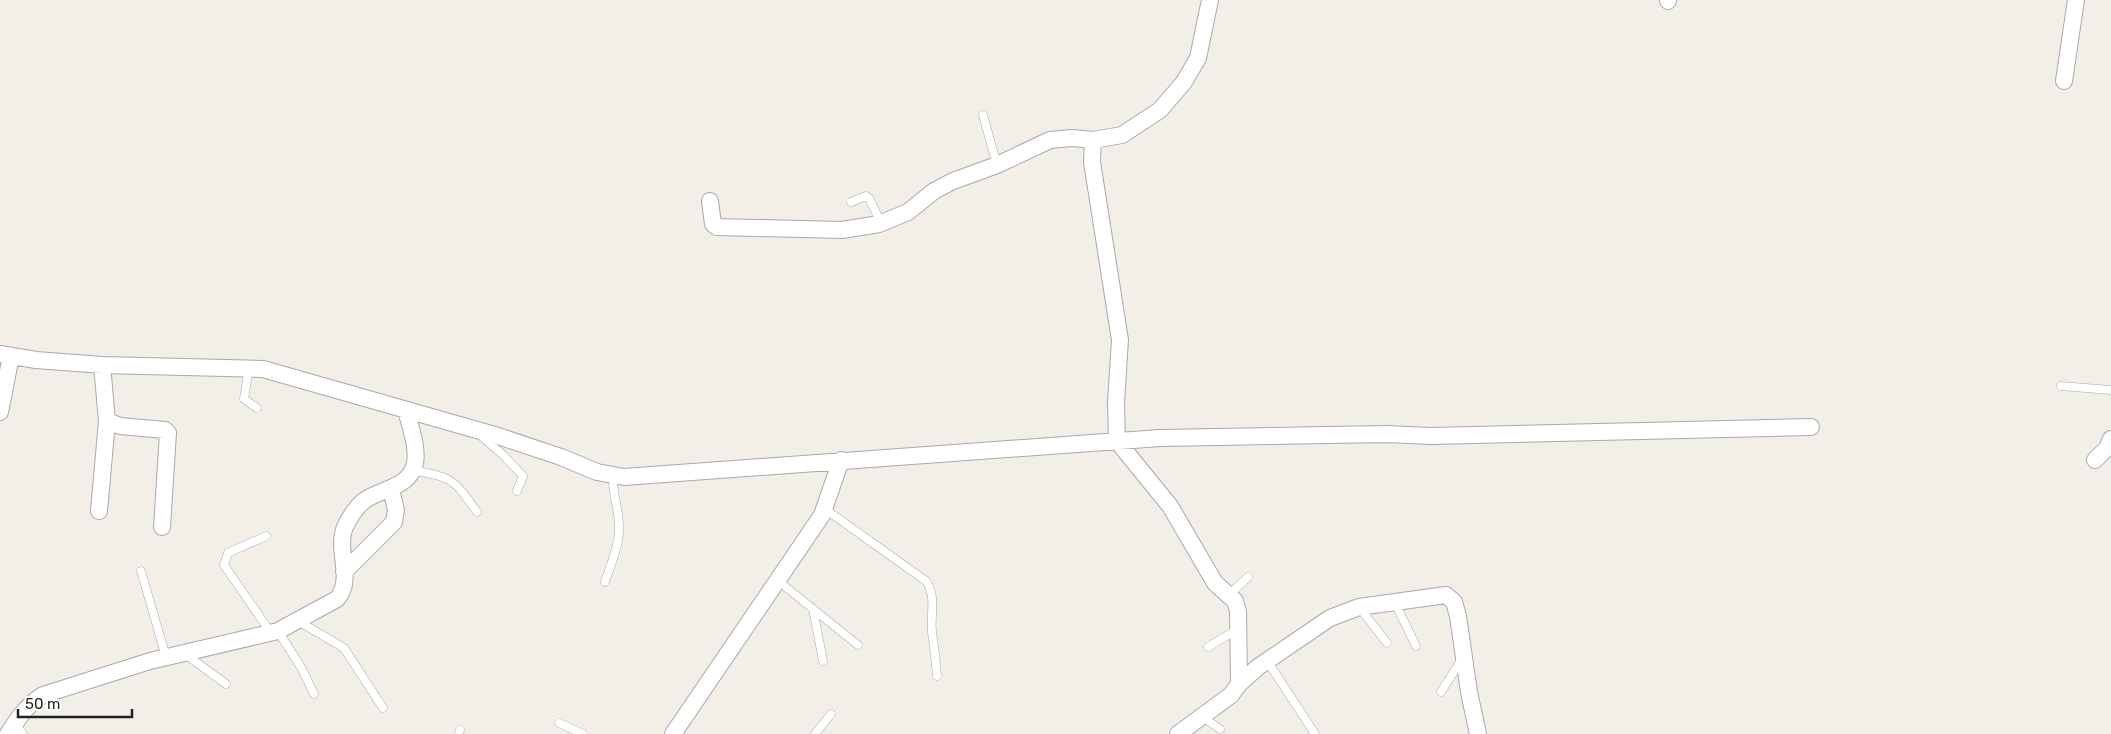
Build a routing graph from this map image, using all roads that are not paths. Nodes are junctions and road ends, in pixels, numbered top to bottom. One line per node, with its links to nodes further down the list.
1 (1210, 0): 5 (street)
2 (2076, 0): 3 (street)
3 (2064, 81)
4 (984, 115): 6 (lane)
5 (1093, 140): 6 (street); 22 (street)
6 (997, 165): 9 (street)
7 (710, 201): 9 (street)
8 (851, 202): 9 (lane)
9 (881, 224)
10 (6, 355): 11 (street); 17 (street)
11 (102, 366): 12 (street); 18 (street)
12 (248, 368): 15 (lane); 16 (street)
13 (2061, 386): 14 (lane)
14 (2111, 390)
15 (257, 408)
16 (406, 410): 20 (street); 25 (street)
17 (0, 412)
18 (106, 421): 30 (street); 32 (street)
19 (1811, 428): 22 (street)
20 (474, 429): 26 (street); 28 (lane)
21 (2111, 439): 24 (street)
22 (1117, 441): 23 (street); 39 (street)
23 (841, 460): 26 (street); 29 (street)
24 (2095, 460)
25 (412, 470): 27 (street); 31 (lane)
26 (613, 476): 38 (lane)
27 (390, 489): 35 (street); 35 (street)
28 (517, 491)
29 (824, 509): 37 (street); 55 (lane)
30 (99, 511)
31 (477, 512)
32 (162, 527)
33 (266, 536): 45 (lane)
34 (141, 571): 51 (lane)
35 (344, 572): 43 (street)
36 (1248, 577): 39 (lane)
37 (778, 580): 42 (lane); 67 (street)
38 (605, 582)
39 (1229, 595): 44 (street)
40 (1394, 601): 41 (street); 48 (lane); 52 (street)
41 (1359, 606): 46 (lane); 54 (street)
42 (813, 609): 47 (lane); 53 (lane)
43 (298, 621): 45 (street); 60 (lane)
44 (1238, 629): 49 (lane); 57 (street)
45 (275, 632): 50 (street); 59 (lane)
46 (1387, 643)
47 (858, 645)
48 (1416, 646)
49 (1208, 647)
50 (184, 653): 51 (street); 56 (lane)
51 (166, 657): 65 (street)
52 (1464, 658): 58 (lane); 71 (street)
53 (823, 661)
54 (1268, 662): 57 (street); 70 (lane)
55 (938, 676)
56 (226, 684)
57 (1239, 684): 62 (street)
58 (1441, 692)
59 (314, 694)
60 (383, 708)
61 (831, 714): 68 (lane)
62 (1201, 716): 64 (lane); 69 (street)
63 (560, 723): 66 (lane)
64 (1220, 729)
65 (15, 731)
66 (583, 734)
67 (673, 734)
68 (815, 734)
69 (1178, 734)
70 (1315, 734)
71 (1478, 734)

